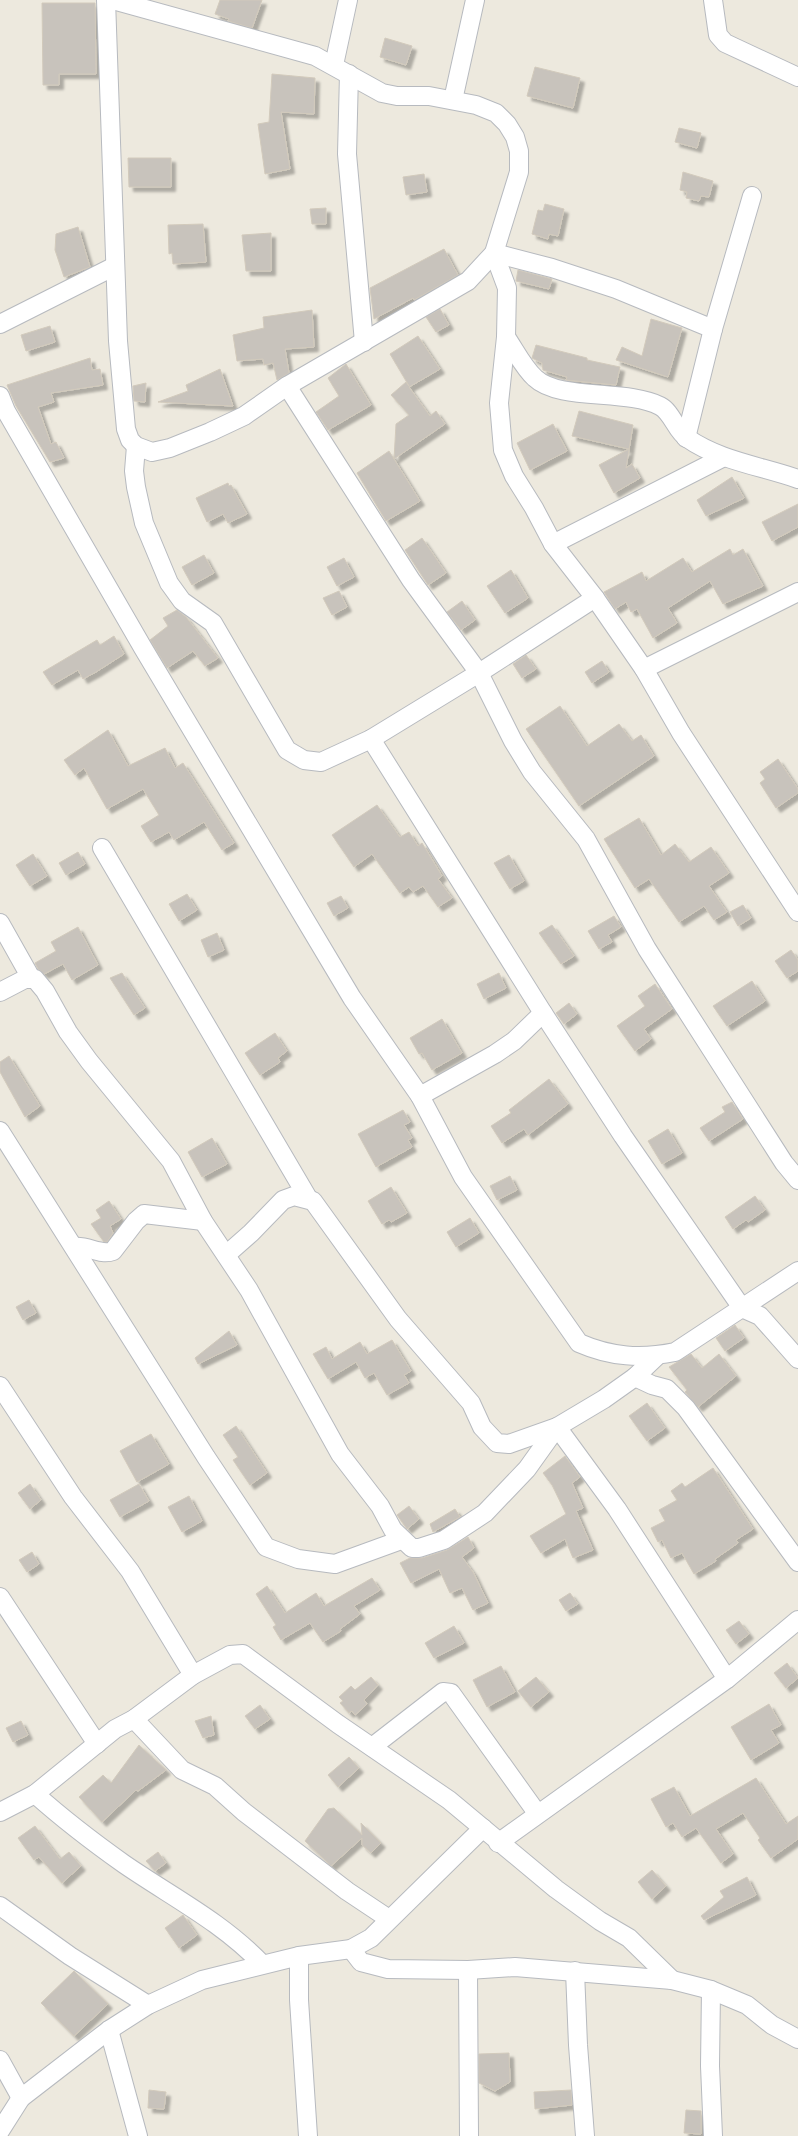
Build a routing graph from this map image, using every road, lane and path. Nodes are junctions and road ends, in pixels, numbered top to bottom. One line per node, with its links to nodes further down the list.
1 (106, 0): 12 (street)
2 (112, 0): 6 (street)
3 (348, 0): 6 (street)
4 (475, 0): 9 (street)
5 (713, 0): 8 (street)
6 (334, 65): 7 (street)
7 (349, 74): 9 (street); 16 (street)
8 (798, 77)
9 (453, 100): 11 (street)
10 (752, 196): 14 (street)
11 (494, 254): 14 (street); 15 (street); 16 (street)
12 (116, 266): 13 (street); 20 (street)
13 (0, 324)
14 (713, 329): 19 (street)
15 (506, 337): 19 (street); 23 (street)
16 (364, 342): 17 (street)
17 (287, 386): 20 (street); 27 (street)
18 (0, 396): 35 (street)
19 (686, 438): 21 (street)
20 (136, 446): 28 (street)
21 (724, 457): 22 (street); 23 (street)
22 (798, 479)
23 (553, 544): 25 (street)
24 (798, 592): 26 (street)
25 (595, 598): 26 (street); 27 (street)
26 (644, 669): 30 (street)
27 (479, 674): 28 (street); 37 (street)
28 (371, 739): 34 (street)
29 (102, 848): 38 (street)
30 (798, 912)
31 (0, 923): 32 (street)
32 (31, 978): 33 (street); 39 (street)
33 (0, 992)
34 (543, 1013): 35 (street); 43 (street)
35 (420, 1096): 44 (street)
36 (0, 1131): 40 (street)
37 (798, 1180)
38 (308, 1198): 41 (street); 48 (street)
39 (203, 1220): 40 (street); 41 (street)
40 (74, 1247): 49 (street)
41 (226, 1255): 49 (street)
42 (798, 1272): 43 (street)
43 (742, 1308): 44 (street); 45 (street)
44 (657, 1356): 46 (street)
45 (798, 1359)
46 (635, 1377): 48 (street); 50 (street)
47 (0, 1386): 53 (street)
48 (557, 1427): 49 (street); 54 (street)
49 (401, 1540)
50 (798, 1562)
51 (0, 1597): 56 (street)
52 (798, 1620): 54 (street)
53 (193, 1675): 55 (street); 57 (street)
54 (726, 1679): 60 (street)
55 (134, 1719): 56 (street); 64 (street)
56 (97, 1744): 58 (street)
57 (372, 1747): 60 (street); 61 (street)
58 (34, 1794): 59 (street); 67 (street)
59 (0, 1812)
60 (537, 1812): 62 (street)
61 (484, 1828): 62 (street); 64 (street)
62 (498, 1842): 70 (street)
63 (0, 1906): 72 (street)
64 (389, 1919): 65 (street)
65 (351, 1949): 66 (street); 68 (street)
66 (299, 1956): 67 (street); 79 (street)
67 (262, 1964): 72 (street)
68 (468, 1970): 69 (street); 80 (street)
69 (575, 1971): 70 (street); 81 (street)
70 (672, 1980): 71 (street)
71 (711, 1990): 74 (street); 82 (street)
72 (148, 2005): 73 (street)
73 (109, 2030): 76 (street); 78 (street)
74 (798, 2039)
75 (0, 2060): 76 (street)
76 (21, 2098): 77 (street)
77 (0, 2131)
78 (138, 2136)
79 (308, 2136)
80 (469, 2136)
81 (585, 2136)
82 (713, 2136)

